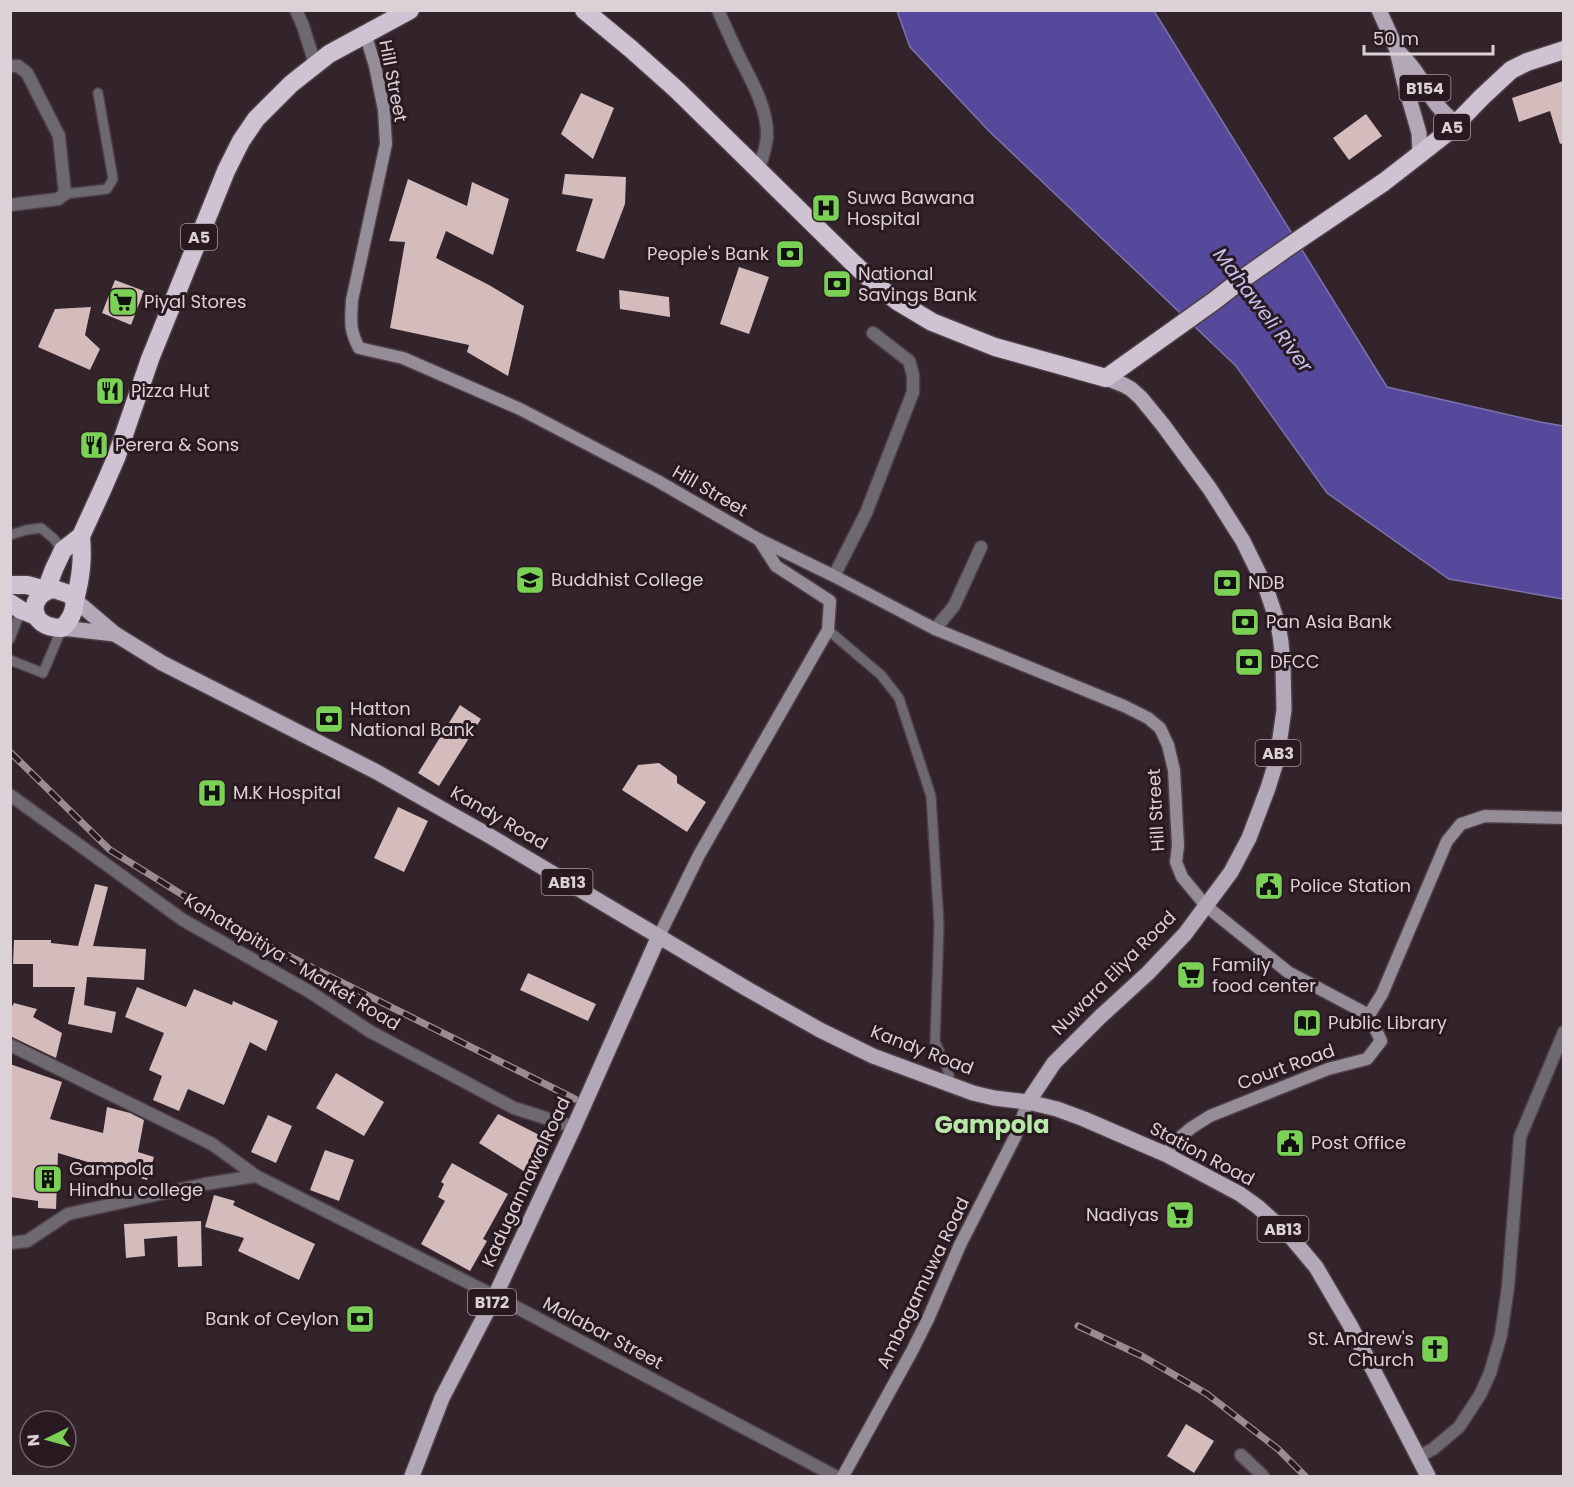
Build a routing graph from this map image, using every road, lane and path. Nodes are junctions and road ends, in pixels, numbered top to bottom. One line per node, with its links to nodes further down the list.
1 (296, 10): 9 (street)
2 (410, 10): 6 (highway, A5)
3 (584, 10): 14 (highway)
4 (718, 10): 14 (street)
5 (1379, 10): 7 (main road, B154)
6 (365, 33): 9 (highway, A5); 21 (street, Hill Street)
7 (1397, 50): 12 (main road, B154); 13 (main road, B154)
8 (1563, 50): 12 (highway, A5)
9 (315, 64): 20 (highway, A5)
10 (10, 66): 15 (street)
11 (99, 93): 15 (lane)
12 (1456, 123): 13 (highway, A5)
13 (1420, 154): 18 (highway, A5)
14 (759, 170): 18 (highway)
15 (65, 194): 16 (street)
16 (10, 205)
17 (873, 333): 24 (street)
18 (1106, 378): 37 (main road, Nuwara Eliya Road / AB3)
19 (10, 535): 23 (lane)
20 (81, 536): 23 (highway, A5); 27 (highway, A5)
21 (758, 539): 24 (street, Hill Street); 31 (street)
22 (981, 547): 30 (street)
23 (63, 550): 26 (highway, A5)
24 (834, 576): 30 (street, Hill Street)
25 (10, 585): 26 (highway)
26 (46, 590): 27 (highway); 28 (highway)
27 (75, 600): 29 (highway); 32 (main road, Kandy Road / AB13)
28 (22, 610): 29 (highway); 33 (lane)
29 (62, 628): 32 (main road, Kandy Road / AB13); 34 (lane)
30 (935, 629): 37 (street, Hill Street)
31 (828, 630): 38 (street); 42 (lane)
32 (115, 634): 38 (main road, Kandy Road / AB13)
33 (10, 639)
34 (10, 660)
35 (10, 795): 44 (street, Kahatapitiya - Market Road)
36 (1563, 818): 39 (street)
37 (1206, 906): 39 (street); 43 (main road, Nuwara Eliya Road / AB3)
38 (658, 936): 42 (main road, Kandy Road / AB13); 44 (main road, Kadugannawa Road / B172)
39 (1369, 1015): 45 (street, Court Road)
40 (1563, 1032): 50 (street)
41 (10, 1045): 46 (street, Malabar Street)
42 (951, 1084): 43 (main road, Kandy Road / AB13)
43 (1028, 1102): 45 (main road, Station Road / AB13); 53 (street, Ambagamuwa Road, bridge)
44 (574, 1127): 48 (main road, Kadugannawa Road / B172)
45 (1164, 1154): 50 (main road, Station Road / AB13)
46 (256, 1176): 47 (street); 48 (street, Malabar Street)
47 (10, 1243)
48 (495, 1296): 51 (main road, Kadugannawa Road / B172); 52 (street, Malabar Street)
49 (1241, 1455): 54 (street)
50 (1418, 1457): 55 (main road, Station Road / AB13)
51 (412, 1476)
52 (835, 1476)
53 (843, 1476)
54 (1263, 1476)
55 (1428, 1476)

